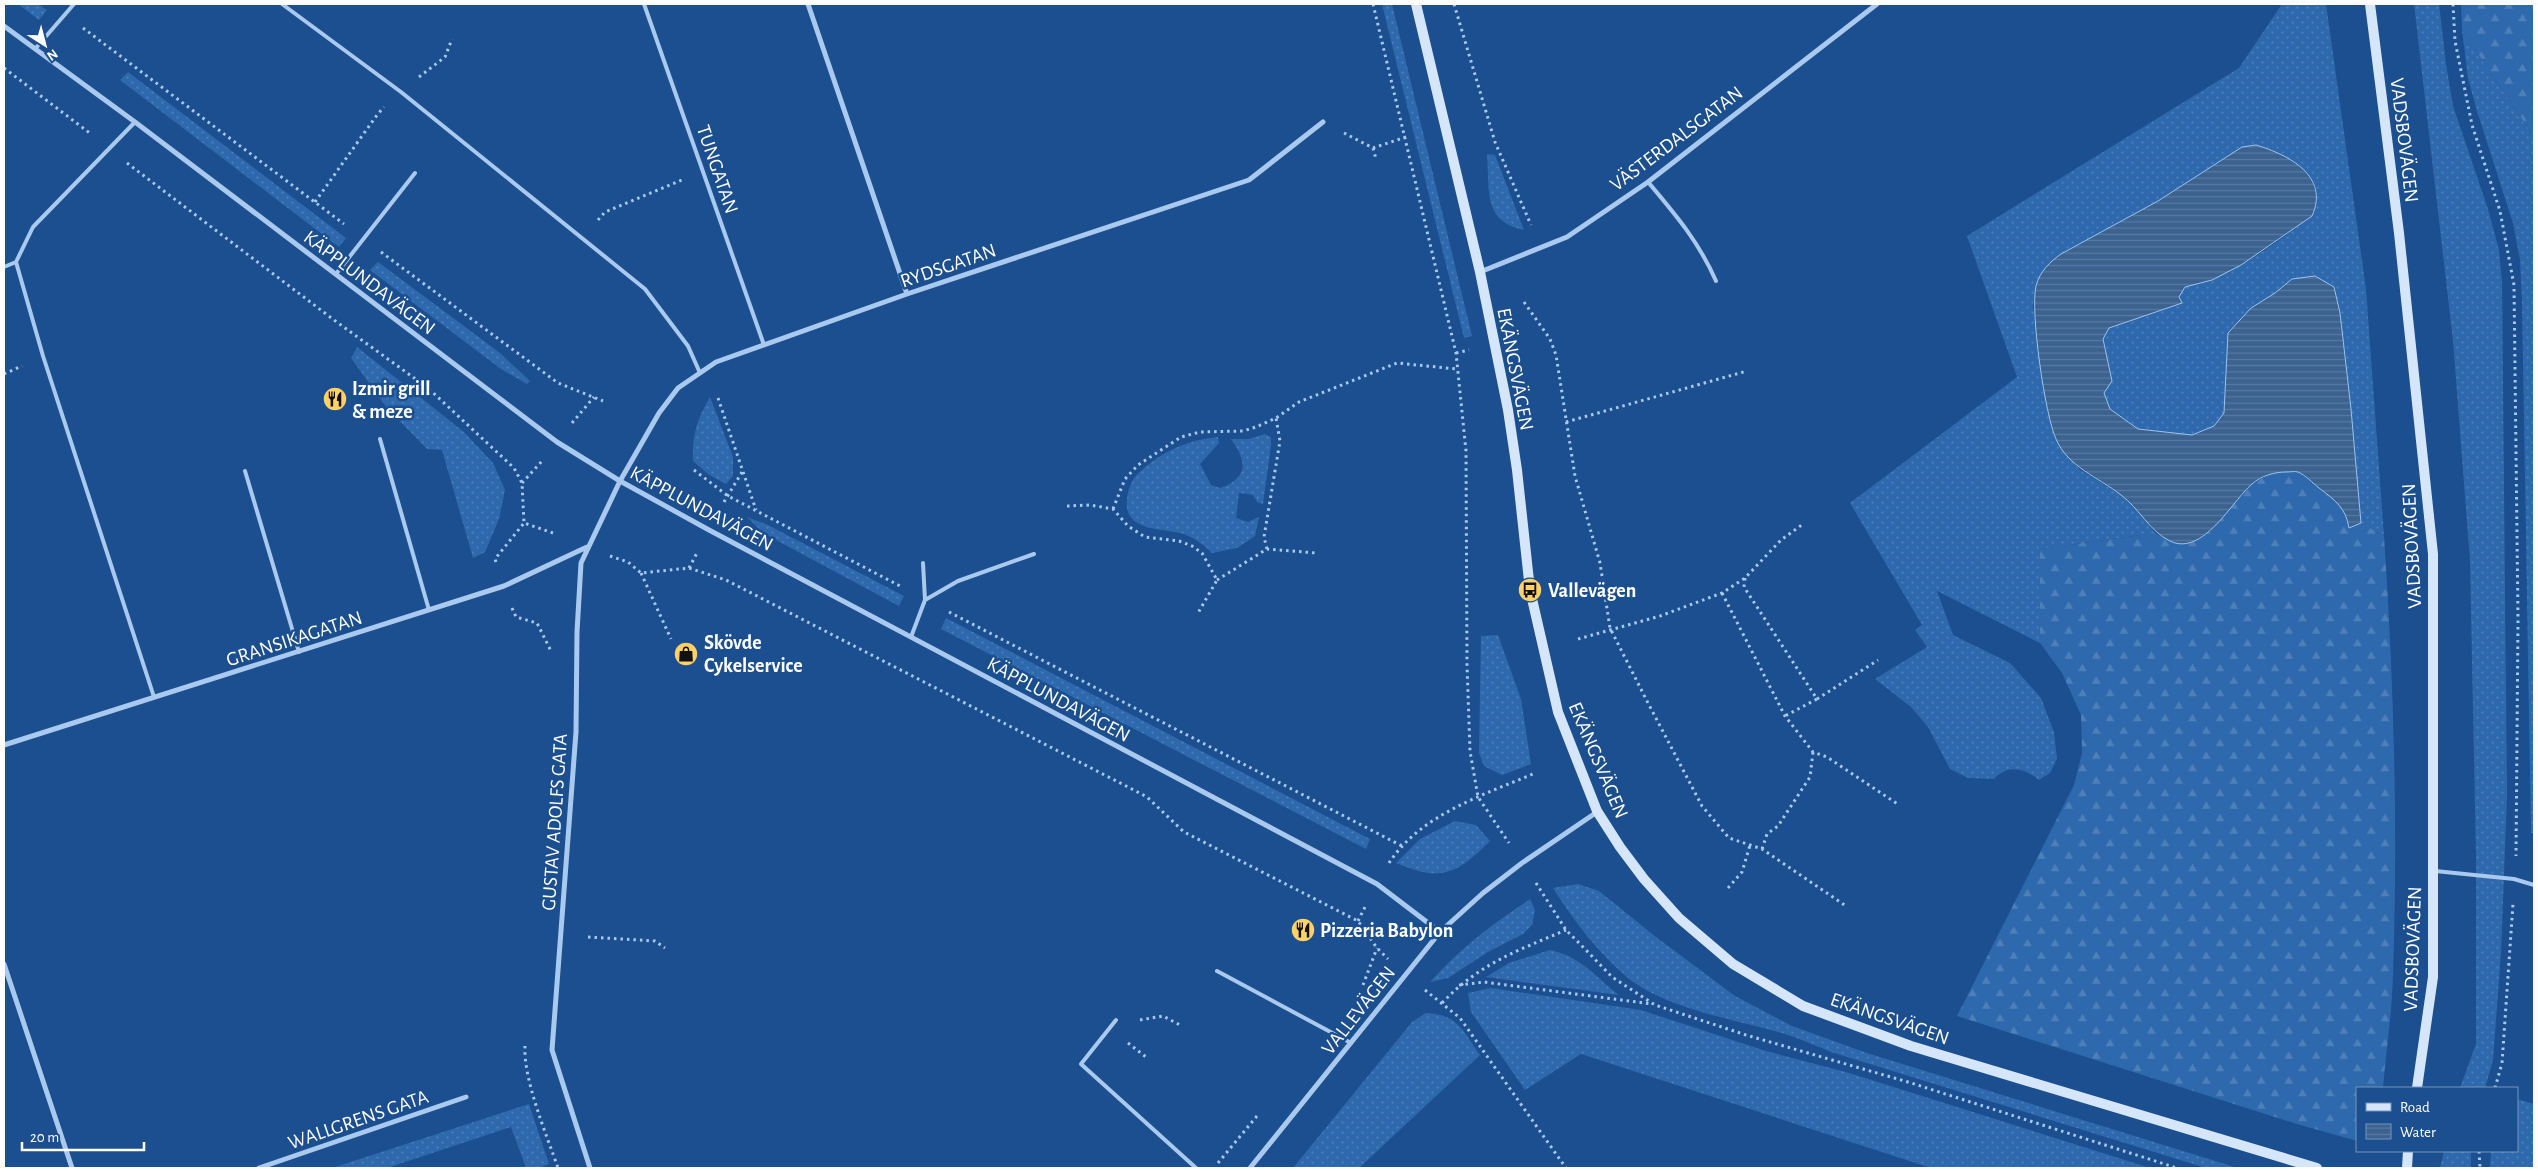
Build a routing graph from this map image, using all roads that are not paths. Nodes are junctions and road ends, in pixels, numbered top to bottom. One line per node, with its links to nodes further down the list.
1 (74, 4): 9 (lane)
2 (282, 4): 21 (lane)
3 (644, 4): 20 (lane, TUNGATAN)
4 (808, 4): 19 (street)
5 (1416, 4): 16 (street, EKÄNGSVÄGEN)
6 (1877, 4): 13 (street, VÄSTERDALSGATAN)
7 (2370, 4): 35 (street, VADSBOVÄGEN)
8 (4, 26): 9 (street, KÄPPLUNDAVÄGEN)
9 (35, 50): 10 (street, KÄPPLUNDAVÄGEN)
10 (135, 122): 14 (lane); 17 (street, KÄPPLUNDAVÄGEN)
11 (1323, 122): 19 (street, RYDSGATAN)
12 (415, 173): 17 (lane)
13 (1648, 182): 16 (street, VÄSTERDALSGATAN); 18 (lane)
14 (16, 262): 15 (lane); 32 (lane)
15 (4, 267)
16 (1480, 272): 34 (street, EKÄNGSVÄGEN)
17 (336, 274): 24 (street, KÄPPLUNDAVÄGEN)
18 (1716, 281)
19 (907, 294): 20 (street, RYDSGATAN)
20 (764, 344): 21 (street, RYDSGATAN)
21 (700, 373): 24 (street, RYDSGATAN)
22 (380, 439): 29 (lane)
23 (245, 471): 31 (lane)
24 (620, 481): 25 (street, GUSTAV ADOLFS GATA); 30 (street, KÄPPLUNDAVÄGEN)
25 (588, 547): 29 (street, GRANSIKAGATAN); 47 (street, GUSTAV ADOLFS GATA)
26 (1034, 554): 28 (lane)
27 (923, 563): 28 (lane)
28 (925, 600): 30 (lane)
29 (429, 610): 31 (street, GRANSIKAGATAN)
30 (911, 637): 37 (street, KÄPPLUNDAVÄGEN)
31 (299, 652): 32 (street, GRANSIKAGATAN)
32 (154, 698): 33 (street, GRANSIKAGATAN)
33 (4, 745)
34 (1597, 811): 37 (street, VALLEVÄGEN); 50 (street, EKÄNGSVÄGEN)
35 (2432, 871): 36 (lane); 42 (street, VADSBOVÄGEN)
36 (2534, 885)
37 (1440, 932): 41 (street, VALLEVÄGEN)
38 (4, 964): 45 (street)
39 (1217, 971): 41 (lane)
40 (1116, 1020): 48 (lane)
41 (1351, 1043): 49 (street, VALLEVÄGEN)
42 (2417, 1087)
43 (466, 1097): 46 (street, WALLGRENS GATA)
44 (2408, 1152): 51 (street)
45 (72, 1168)
46 (259, 1168)
47 (590, 1168)
48 (1196, 1168)
49 (1250, 1168)
50 (2317, 1168)
51 (2407, 1168)

